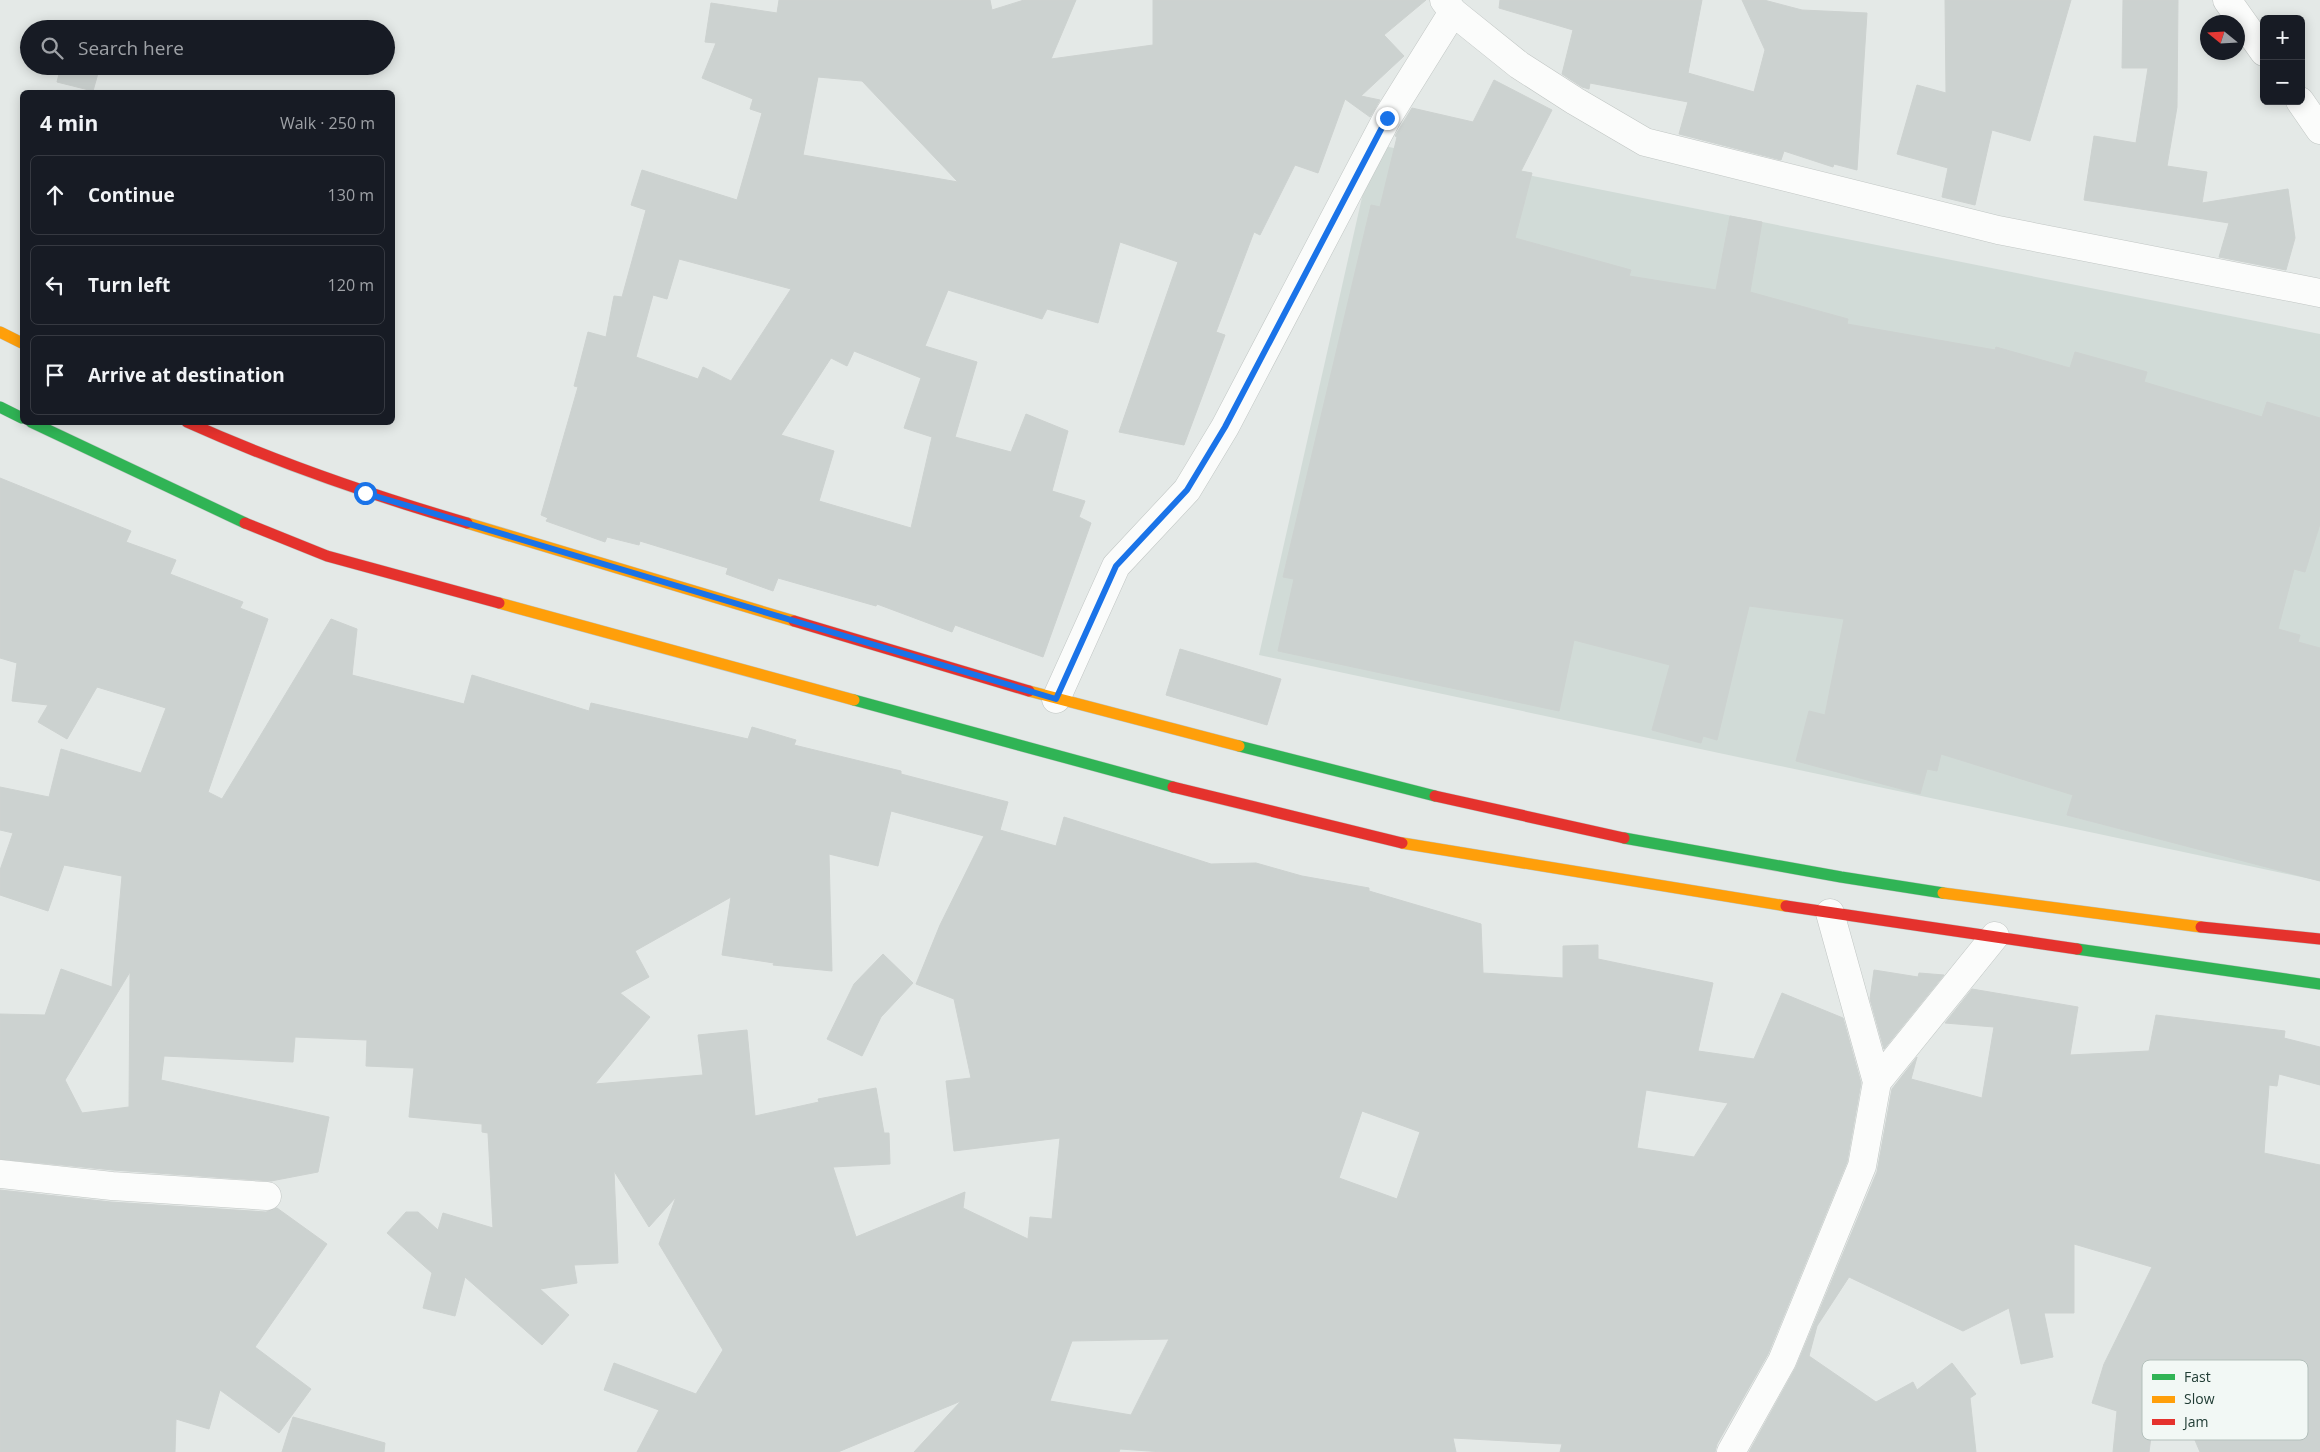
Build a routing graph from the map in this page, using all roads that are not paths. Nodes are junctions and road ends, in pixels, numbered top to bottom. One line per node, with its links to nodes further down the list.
1 (2226, 0): 3 (street)
2 (1448, 6): 6 (street); 13 (street)
3 (2260, 47)
4 (2303, 105): 5 (street)
5 (2320, 130)
6 (2320, 293)
7 (0, 332): 8 (main road)
8 (20, 342)
9 (0, 407): 10 (main road)
10 (20, 417)
11 (37, 425): 14 (main road)
12 (194, 425): 13 (main road)
13 (1056, 699): 16 (main road)
14 (1830, 913): 15 (main road); 18 (street)
15 (1995, 936): 17 (main road); 18 (street)
16 (2320, 940)
17 (2320, 984)
18 (1876, 1082): 21 (street)
19 (0, 1174): 20 (street)
20 (267, 1196)
21 (1731, 1452)

